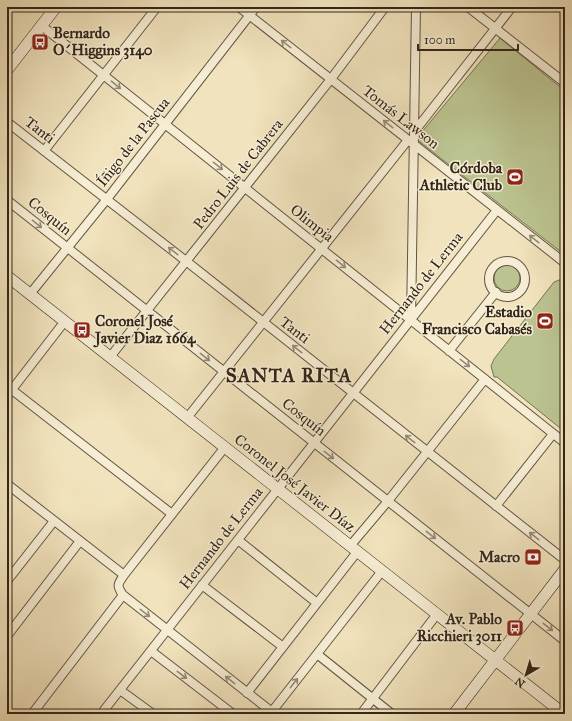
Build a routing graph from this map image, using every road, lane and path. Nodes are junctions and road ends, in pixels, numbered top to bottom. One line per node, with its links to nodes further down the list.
1 (56, 7): 10 (main road)
2 (157, 7): 13 (street)
3 (239, 7): 9 (street, Tomás Lawson)
4 (256, 7): 9 (street, Íñigo de la Pascua)
5 (385, 7): 14 (street, Pedro Luis de Cabrera)
6 (416, 7): 18 (street)
7 (468, 7): 11 (street)
8 (512, 7): 11 (street)
9 (250, 15): 14 (street, Tomás Lawson, one-way to 9); 17 (street, Íñigo de la Pascua)
10 (42, 26): 12 (main road); 13 (street, Olimpia)
11 (495, 28): 15 (street); 18 (street)
12 (7, 70)
13 (104, 75): 17 (street, Olimpia, one-way to 17); 20 (street)
14 (331, 79): 19 (street, Tomás Lawson, one-way to 14); 21 (street, Pedro Luis de Cabrera)
15 (565, 84)
16 (7, 122): 20 (street, Tanti)
17 (164, 124): 21 (street, Olimpia, one-way to 21); 22 (street, Íñigo de la Pascua)
18 (414, 132): 19 (street)
19 (410, 142): 24 (street, Tomás Lawson); 26 (street); 33 (street)
20 (44, 151): 22 (street, Tanti)
21 (244, 188): 26 (street, Olimpia); 27 (street, Pedro Luis de Cabrera)
22 (106, 199): 25 (street, Íñigo de la Pascua); 27 (street, Tanti, one-way to 22)
23 (7, 200): 25 (street, Cosquín, one-way to 25)
24 (497, 210): 28 (street, Tomás Lawson, one-way to 24); 33 (street, Hernando de Lerma)
25 (67, 248): 31 (street, Íñigo de la Pascua); 32 (street, Cosquín)
26 (321, 248): 33 (street, Olimpia, one-way to 33); 35 (street)
27 (186, 262): 32 (street, Pedro Luis de Cabrera); 35 (street, Tanti)
28 (565, 263)
29 (7, 276): 31 (main road, Coronel José Javier Díaz)
30 (496, 292): 30 (street); 36 (street)
31 (30, 294): 34 (main road, Coronel José Javier Díaz)
32 (147, 311): 37 (street, Pedro Luis de Cabrera); 38 (street, Cosquín, one-way to 38)
33 (410, 320): 36 (street, Olimpia); 41 (street, Hernando de Lerma)
34 (65, 321): 37 (main road, Coronel José Javier Díaz); 40 (street)
35 (263, 322): 38 (street); 41 (street, Tanti, one-way to 35)
36 (449, 351): 39 (street, Olimpia, one-way to 39)
37 (110, 357): 42 (main road, Coronel José Javier Díaz)
38 (224, 371): 42 (street); 44 (street, Cosquín)
39 (485, 379): 43 (street, Olimpia); 47 (street)
40 (9, 390): 52 (street)
41 (353, 393): 44 (street, Hernando de Lerma); 47 (street, Tanti, one-way to 41)
42 (187, 418): 46 (main road, Coronel José Javier Díaz)
43 (553, 434): 45 (street, Olimpia); 51 (street)
44 (314, 443): 49 (street, Hernando de Lerma); 50 (street, Cosquín, one-way to 50)
45 (565, 443)
46 (224, 447): 49 (main road, Coronel José Javier Díaz); 52 (street)
47 (427, 452): 50 (street); 51 (street, Tanti)
48 (7, 484): 53 (street)
49 (278, 489): 54 (street, Hernando de Lerma); 56 (main road, Coronel José Javier Díaz)
50 (388, 501): 56 (street); 67 (street, Cosquín, one-way to 67)
51 (496, 506): 57 (street, Tanti, one-way to 51)
52 (172, 514): 60 (street)
53 (54, 521): 55 (street); 62 (street)
54 (238, 540): 63 (street, Hernando de Lerma); 65 (street)
55 (80, 541): 60 (street); 69 (street)
56 (354, 549): 59 (main road, Coronel José Javier Díaz); 65 (street)
57 (565, 560)
58 (565, 570): 67 (main road)
59 (382, 571): 66 (main road, Coronel José Javier Díaz); 73 (street)
60 (124, 575): 64 (street)
61 (565, 577): 67 (main road)
62 (7, 581)
63 (202, 585): 68 (street, Hernando de Lerma); 71 (street)
64 (123, 595): 68 (street, one-way to 68); 80 (street)
65 (317, 603): 71 (street)
66 (437, 614): 74 (main road, Coronel José Javier Díaz); 77 (street)
67 (533, 616): 70 (street, Cosquín, one-way to 70); 74 (main road)
68 (167, 630): 72 (street, Hernando de Lerma); 76 (street, one-way to 68)
69 (7, 636)
70 (565, 641)
71 (283, 646): 76 (street)
72 (151, 651): 75 (street, Hernando de Lerma); 82 (street, one-way to 82)
73 (317, 654): 77 (street); 79 (street, one-way to 73)
74 (497, 662): 85 (main road); 86 (main road); 87 (main road, Coronel José Javier Díaz)
75 (120, 690): 78 (street); 81 (street, Hernando de Lerma)
76 (247, 693): 79 (street)
77 (372, 698): 83 (street); 84 (street)
78 (149, 713)
79 (271, 713)
80 (32, 714)
81 (101, 714)
82 (233, 714)
83 (361, 714)
84 (392, 714)
85 (454, 714)
86 (460, 714)
87 (564, 714)

